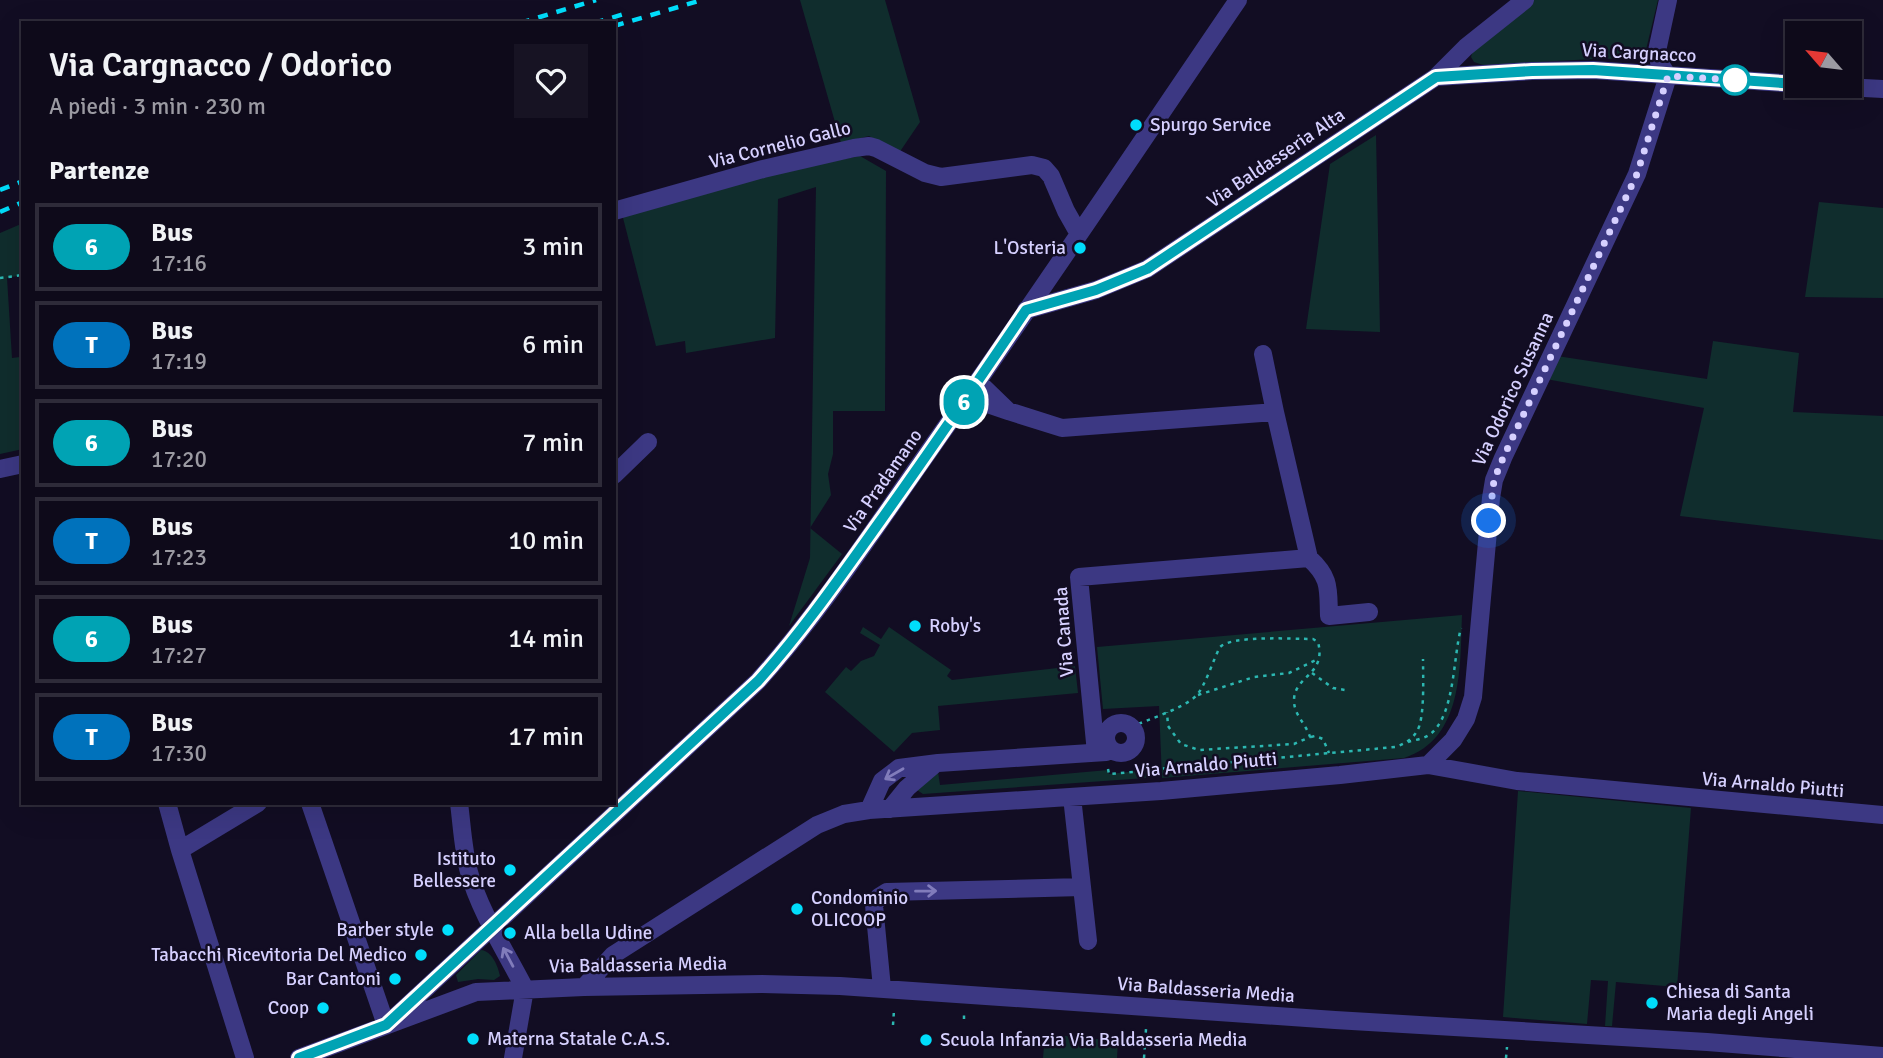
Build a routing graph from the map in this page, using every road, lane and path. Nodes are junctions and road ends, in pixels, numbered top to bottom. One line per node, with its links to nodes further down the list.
1 (1238, 0): 10 (street, Via Pradamano)
2 (1525, 0): 5 (street, Via Baldasseria Alta)
3 (1668, 0): 4 (street)
4 (1668, 76): 5 (street, Via Cargnacco); 6 (street, Via Cargnacco); 34 (street, Via Odorico Susanna)
5 (1436, 77): 13 (street, Via Baldasseria Alta)
6 (1785, 83)
7 (1862, 88): 8 (street)
8 (1883, 89)
9 (616, 210): 10 (street, Via Cornelio Gallo)
10 (1079, 234): 13 (street, Via Pradamano)
11 (21, 275): 12 (path)
12 (0, 278)
13 (1026, 310): 15 (street, Via Pradamano)
14 (1263, 354): 16 (street)
15 (972, 390): 16 (street); 47 (street, Via Pradamano)
16 (1275, 412): 21 (street)
17 (648, 442): 20 (street)
18 (21, 464): 19 (street)
19 (0, 469)
20 (616, 473)
21 (1309, 558): 22 (street); 31 (street, Via Canada)
22 (1369, 612)
23 (1318, 659): 25 (path); 27 (path); 27 (path)
24 (1423, 659): 32 (path)
25 (1312, 674): 26 (path); 30 (path)
26 (1345, 690)
27 (1197, 695): 28 (path)
28 (1167, 712): 29 (path); 30 (path)
29 (1131, 727): 31 (street)
30 (1310, 737): 32 (path)
31 (1104, 751): 33 (street); 35 (path)
32 (1329, 753): 35 (path)
33 (938, 762): 42 (street); 43 (street, one-way to 43)
34 (1428, 765): 37 (street, Via Arnaldo Piutti); 44 (street, Via Arnaldo Piutti)
35 (1146, 771): 36 (path)
36 (1146, 778)
37 (1072, 797): 42 (street, Via Arnaldo Piutti); 46 (street)
38 (168, 805): 45 (street)
39 (255, 805): 45 (street)
40 (311, 805): 54 (street)
41 (459, 805): 47 (street)
42 (890, 809): 43 (street, Via Arnaldo Piutti)
43 (869, 810): 49 (street, Via Arnaldo Piutti)
44 (1883, 816)
45 (180, 850): 57 (street)
46 (1082, 887): 48 (street); 50 (street, one-way to 46)
47 (492, 926): 51 (street, one-way to 47); 54 (street, Via Pradamano)
48 (1088, 941)
49 (584, 987): 50 (street, Via Baldasseria Media); 51 (street, Via Baldasseria Media)
50 (882, 988): 56 (street, Via Baldasseria Media)
51 (525, 989): 54 (street, Via Baldasseria Media); 59 (street)
52 (894, 1010): 53 (path)
53 (893, 1024)
54 (386, 1025): 58 (street)
55 (1146, 1029): 60 (path)
56 (1883, 1056)
57 (245, 1058)
58 (299, 1058)
59 (513, 1058)
60 (1144, 1058)

